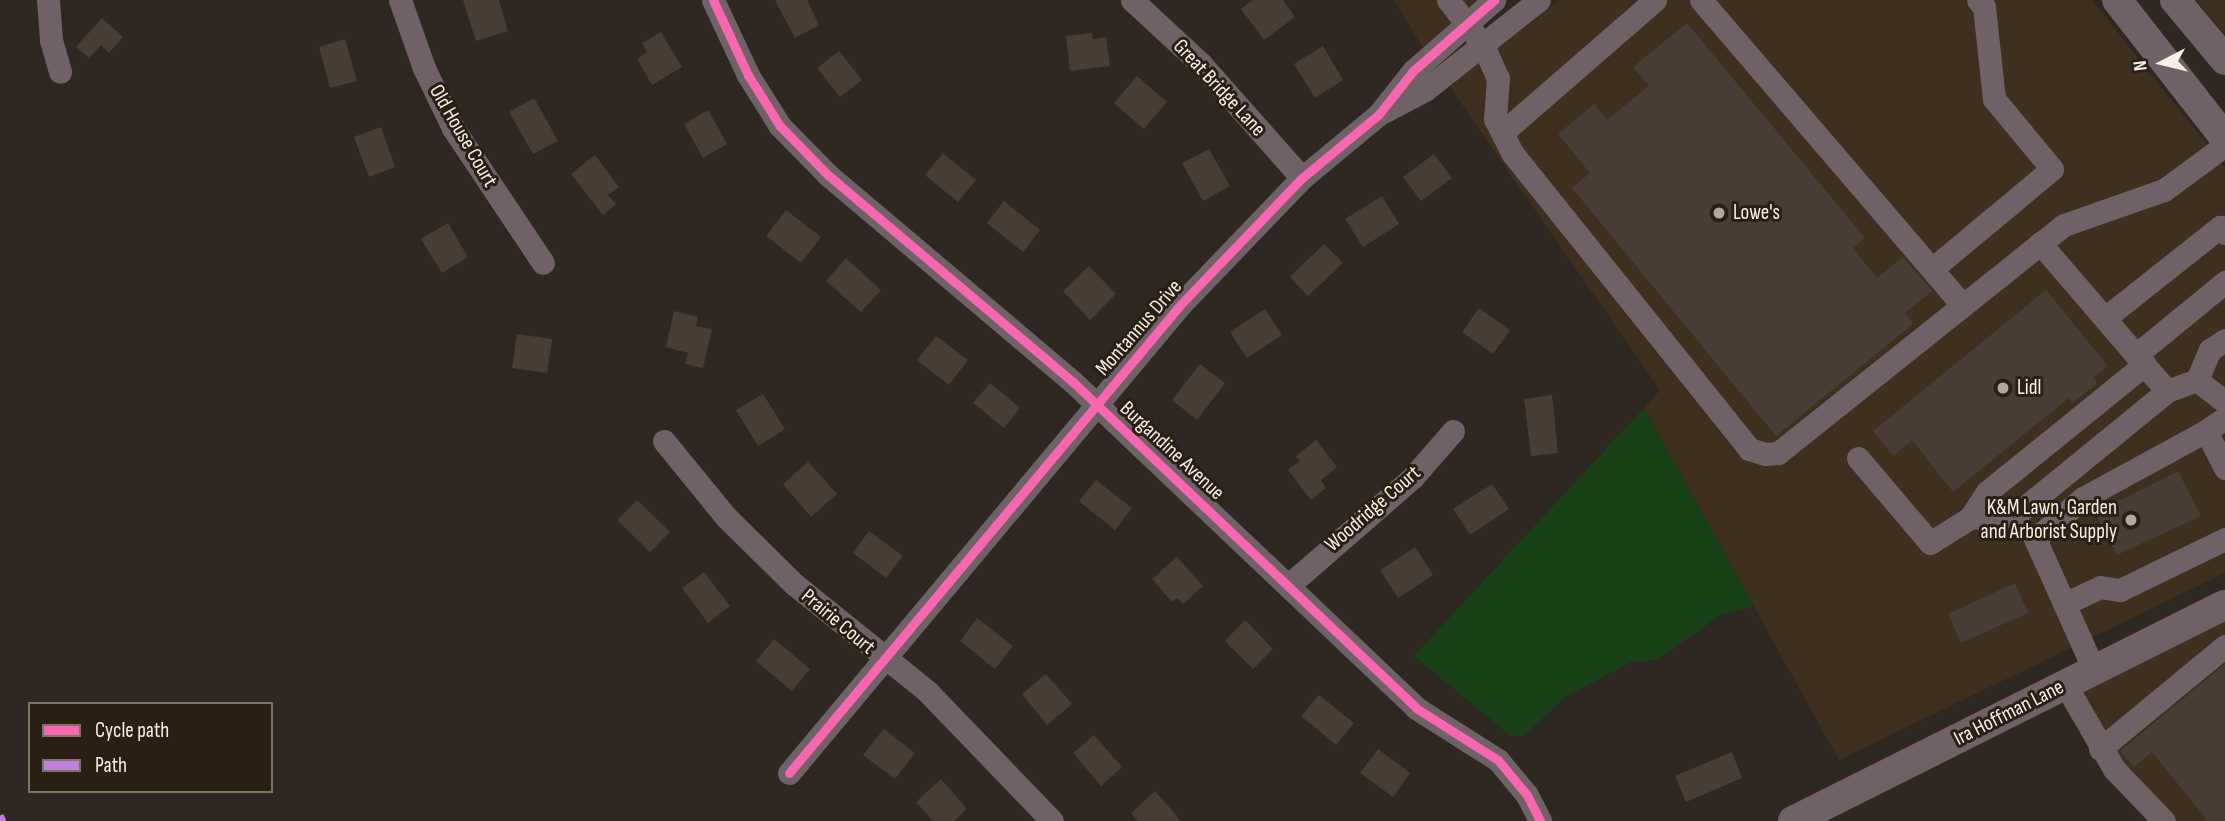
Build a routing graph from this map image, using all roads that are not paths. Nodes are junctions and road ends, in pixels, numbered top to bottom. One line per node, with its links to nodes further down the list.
1 (48, 0): 16 (street)
2 (400, 0): 24 (street, Old House Court)
3 (713, 0): 34 (street, Burgandine Avenue)
4 (1132, 0): 21 (street, Great Bridge Lane)
5 (1448, 0): 13 (street)
6 (1494, 0): 13 (street, Montannus Drive)
7 (1539, 0): 14 (street, Montannus Drive)
8 (1655, 0): 18 (street)
9 (1701, 0): 25 (street)
10 (1978, 0): 25 (street)
11 (2117, 0): 19 (main road)
12 (2175, 0): 15 (main road)
13 (1466, 23): 14 (street); 17 (street, Montannus Drive)
14 (1483, 45): 17 (street, Montannus Drive); 18 (street)
15 (2225, 60)
16 (60, 72)
17 (1379, 114): 21 (street, Montannus Drive)
18 (1502, 133): 27 (street)
19 (2225, 138)
20 (2225, 145): 23 (street)
21 (1303, 178): 34 (street, Montannus Drive)
22 (2225, 233): 28 (street)
23 (2040, 243): 27 (street); 28 (street)
24 (544, 264)
25 (1932, 269): 27 (street)
26 (2225, 282): 30 (street)
27 (1962, 304)
28 (2105, 318): 30 (street)
29 (2225, 340): 31 (street)
30 (2141, 359): 32 (street); 41 (street)
31 (2197, 380): 32 (street); 33 (street)
32 (2167, 391): 41 (street)
33 (2225, 402)
34 (1096, 404): 43 (street, Burgandine Avenue); 47 (street, Montannus Drive)
35 (2225, 418): 37 (street)
36 (1453, 431): 43 (street, Woodridge Court)
37 (2206, 432): 40 (street); 44 (street)
38 (664, 441): 47 (street, Prairie Court)
39 (1858, 458): 41 (street)
40 (2225, 468)
41 (1970, 518)
42 (2225, 538): 44 (street)
43 (1290, 584): 53 (street, Burgandine Avenue)
44 (2064, 604): 48 (street)
45 (2224, 608): 48 (main road, Ira Hoffman Lane)
46 (2225, 646): 50 (street)
47 (884, 661): 51 (street, Montannus Drive); 52 (street, Prairie Court)
48 (2094, 670): 49 (main road, Ira Hoffman Lane)
49 (2065, 684): 50 (street); 54 (main road, Ira Hoffman Lane)
50 (2100, 749): 55 (street)
51 (789, 773)
52 (1052, 821)
53 (1540, 821)
54 (1793, 821)
55 (2164, 821)

